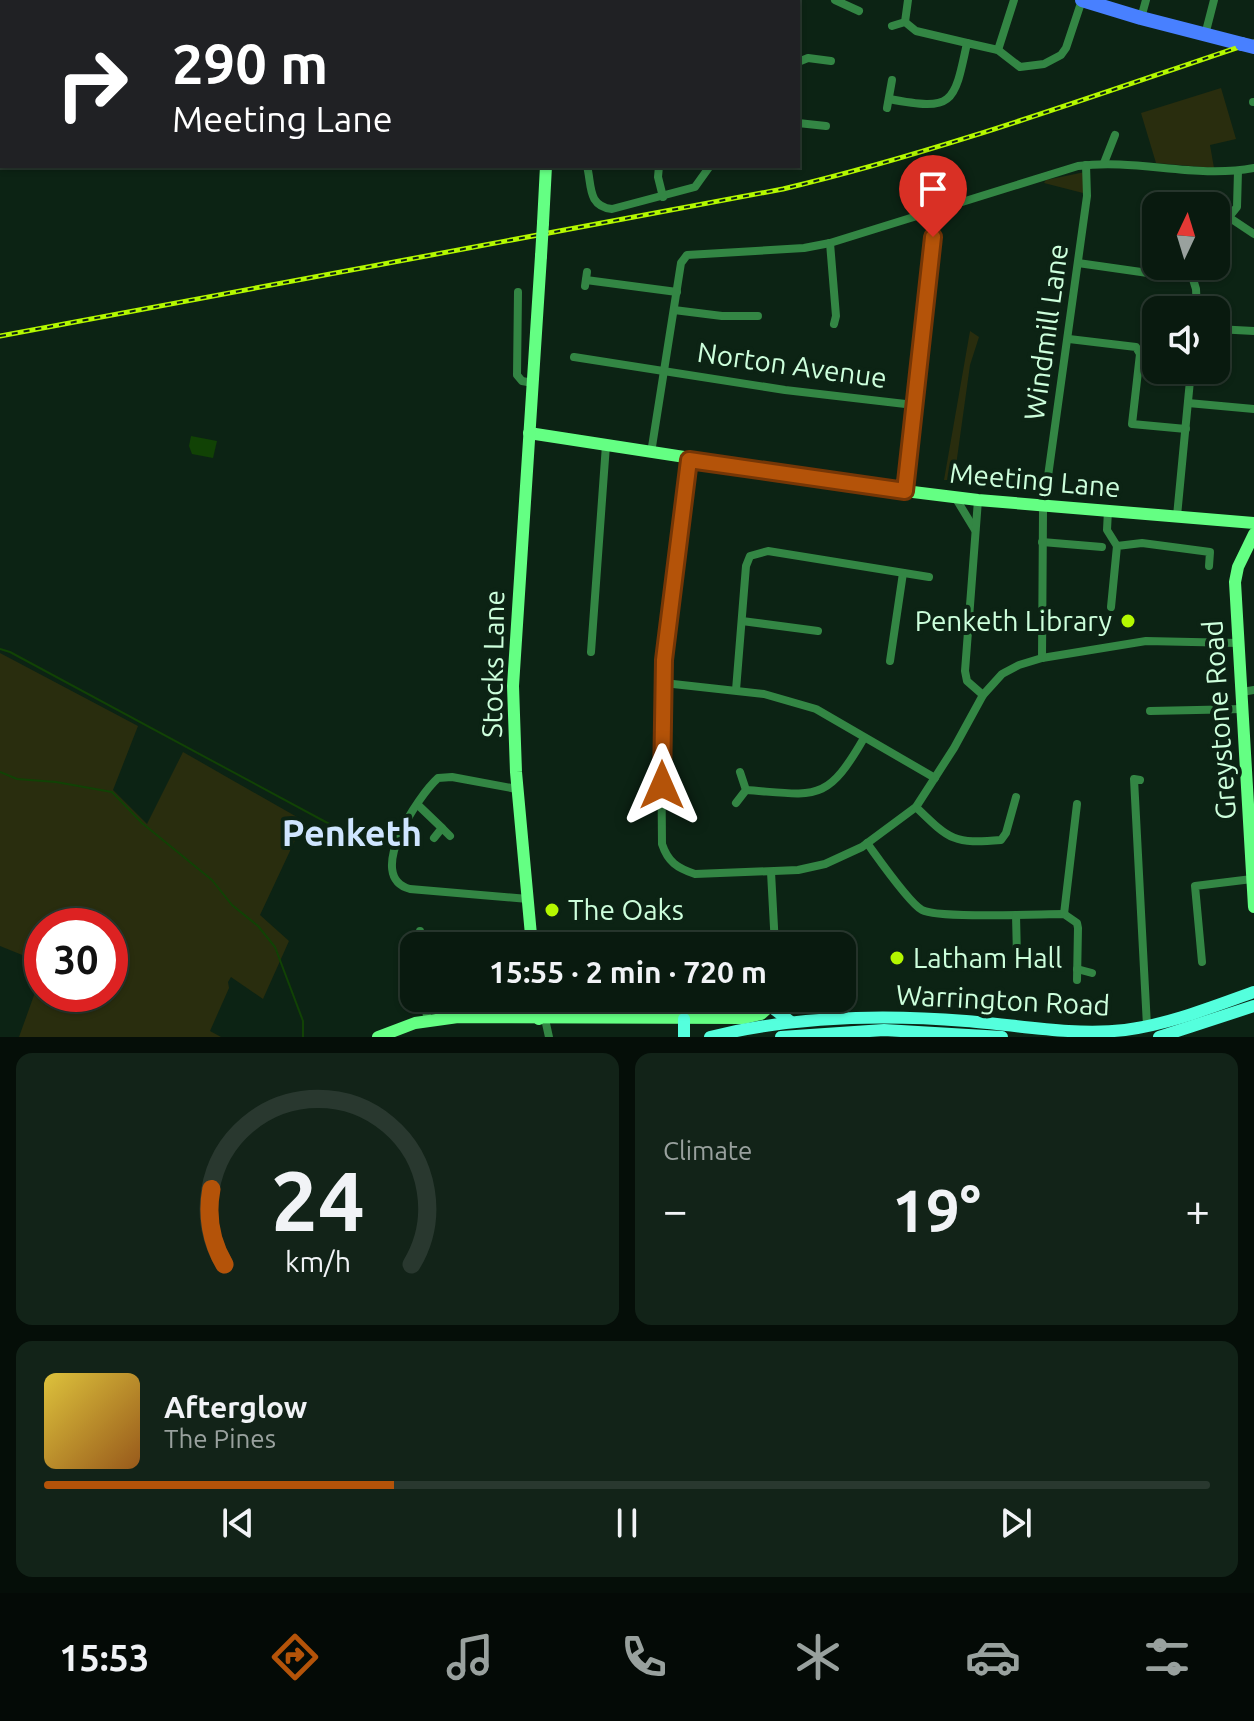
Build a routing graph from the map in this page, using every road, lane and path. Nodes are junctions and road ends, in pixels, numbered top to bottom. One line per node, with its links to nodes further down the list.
1 (66, 0): 2 (street)
2 (74, 0)
3 (835, 0): 9 (street)
4 (908, 0): 11 (street)
5 (1014, 0): 16 (street)
6 (1082, 0): 10 (highway); 16 (street)
7 (1146, 0): 10 (street)
8 (1214, 0): 13 (street)
9 (860, 10)
10 (1141, 18): 13 (highway)
11 (905, 22): 12 (street); 14 (street)
12 (892, 26)
13 (1205, 35): 15 (highway)
14 (967, 43): 16 (street); 19 (street)
15 (1248, 45)
16 (998, 50)
17 (800, 61): 18 (street)
18 (831, 61)
19 (892, 80)
20 (800, 123): 21 (street)
21 (826, 126)
22 (1116, 135): 23 (street)
23 (1104, 163): 24 (street); 30 (street)
24 (1086, 165): 32 (street); 36 (street, Windmill Lane)
25 (546, 168): 49 (street, Stocks Lane, bridge)
26 (587, 168): 31 (street)
27 (659, 168): 31 (street)
28 (709, 168): 31 (street)
29 (1254, 168): 30 (street)
30 (1238, 171): 33 (street)
31 (663, 197)
32 (936, 210): 35 (street); 52 (street)
33 (1230, 218): 34 (street)
34 (1254, 234)
35 (830, 243): 40 (street); 43 (street)
36 (1078, 263): 37 (street); 46 (street, Windmill Lane)
37 (1142, 272)
38 (586, 279): 40 (street)
39 (517, 290): 49 (street)
40 (677, 292): 41 (street)
41 (674, 310): 42 (street); 48 (street)
42 (758, 317)
43 (834, 324)
44 (1230, 330): 45 (street)
45 (1254, 331)
46 (1069, 339): 54 (street); 64 (street, Windmill Lane)
47 (574, 357): 48 (street, Norton Avenue)
48 (664, 370): 52 (street, Norton Avenue); 59 (street)
49 (533, 383): 56 (street, Stocks Lane)
50 (1190, 384): 51 (street)
51 (1188, 403): 53 (street); 55 (street)
52 (914, 405): 61 (street)
53 (1254, 409)
54 (1132, 424): 55 (street); 57 (street)
55 (1186, 429): 66 (street)
56 (529, 433): 58 (street, Meeting Lane); 93 (street, Stocks Lane)
57 (1130, 435)
58 (606, 445): 59 (street, Meeting Lane); 80 (street)
59 (651, 453): 60 (street, Meeting Lane)
60 (689, 460): 61 (street, Meeting Lane); 83 (street)
61 (905, 491): 62 (street, Meeting Lane)
62 (955, 497): 63 (street, Meeting Lane); 68 (street)
63 (978, 500): 64 (street, Meeting Lane); 68 (street)
64 (1044, 508): 65 (street, Meeting Lane); 70 (street, Windmill Lane)
65 (1108, 510): 66 (street, Meeting Lane); 71 (street)
66 (1177, 516): 67 (street, Meeting Lane)
67 (1254, 523)
68 (976, 531): 86 (street)
69 (1254, 534): 79 (street, Greystone Road)
70 (1042, 542): 72 (street); 81 (street, Windmill Lane)
71 (1117, 546): 73 (street); 76 (street)
72 (1102, 547)
73 (1209, 566)
74 (903, 573): 75 (street); 77 (street); 82 (street)
75 (929, 577)
76 (1111, 607)
77 (742, 621): 78 (street); 84 (street)
78 (818, 631)
79 (1238, 643): 81 (street); 85 (street, Greystone Road)
80 (591, 652)
81 (1042, 658): 86 (street)
82 (890, 661)
83 (664, 683): 84 (street); 104 (street)
84 (736, 690): 89 (street)
85 (1248, 691): 87 (street, Greystone Road)
86 (983, 695): 91 (street)
87 (1243, 709): 88 (street); 105 (street, Greystone Road)
88 (1150, 711)
89 (864, 738): 91 (street); 94 (street)
90 (740, 772): 94 (street)
91 (935, 778): 99 (street)
92 (1140, 780): 129 (street)
93 (517, 789): 98 (street); 106 (street, Stocks Lane)
94 (746, 790): 96 (street)
95 (1016, 797): 99 (street)
96 (736, 803)
97 (1077, 804): 108 (street)
98 (418, 805): 100 (street); 106 (street)
99 (916, 807): 103 (street)
100 (442, 828): 101 (street); 102 (street)
101 (450, 836)
102 (434, 838)
103 (867, 843): 104 (street); 109 (street)
104 (771, 872): 111 (street)
105 (1252, 879): 107 (street, Greystone Road); 113 (street)
106 (528, 899): 110 (street, Stocks Lane)
107 (1254, 907)
108 (1064, 914): 109 (street); 114 (street)
109 (1016, 915): 112 (street)
110 (531, 932)
111 (774, 932)
112 (1017, 957)
113 (1202, 962)
114 (1077, 969): 115 (street); 116 (street)
115 (1092, 973)
116 (1077, 980)
117 (1254, 992): 129 (main road, Warrington Road)
118 (1254, 1006): 132 (main road)
119 (426, 1012): 127 (street)
120 (540, 1012): 125 (street)
121 (689, 1012): 126 (street)
122 (763, 1012): 126 (street)
123 (782, 1012): 128 (main road)
124 (927, 1018): 128 (main road, Warrington Road); 129 (main road, Warrington Road); 131 (street)
125 (542, 1019): 126 (street); 127 (street); 135 (street)
126 (688, 1019): 136 (main road)
127 (428, 1020): 134 (street)
128 (791, 1022): 137 (main road, Warrington Road)
129 (1147, 1026)
130 (923, 1034): 131 (main road, Warrington Road); 133 (main road, Warrington Road)
131 (940, 1035): 139 (main road, Warrington Road)
132 (1176, 1035): 140 (main road)
133 (787, 1036): 138 (main road, Warrington Road)
134 (378, 1037)
135 (549, 1037)
136 (684, 1037)
137 (710, 1037)
138 (781, 1037)
139 (1002, 1037)
140 (1159, 1037)

